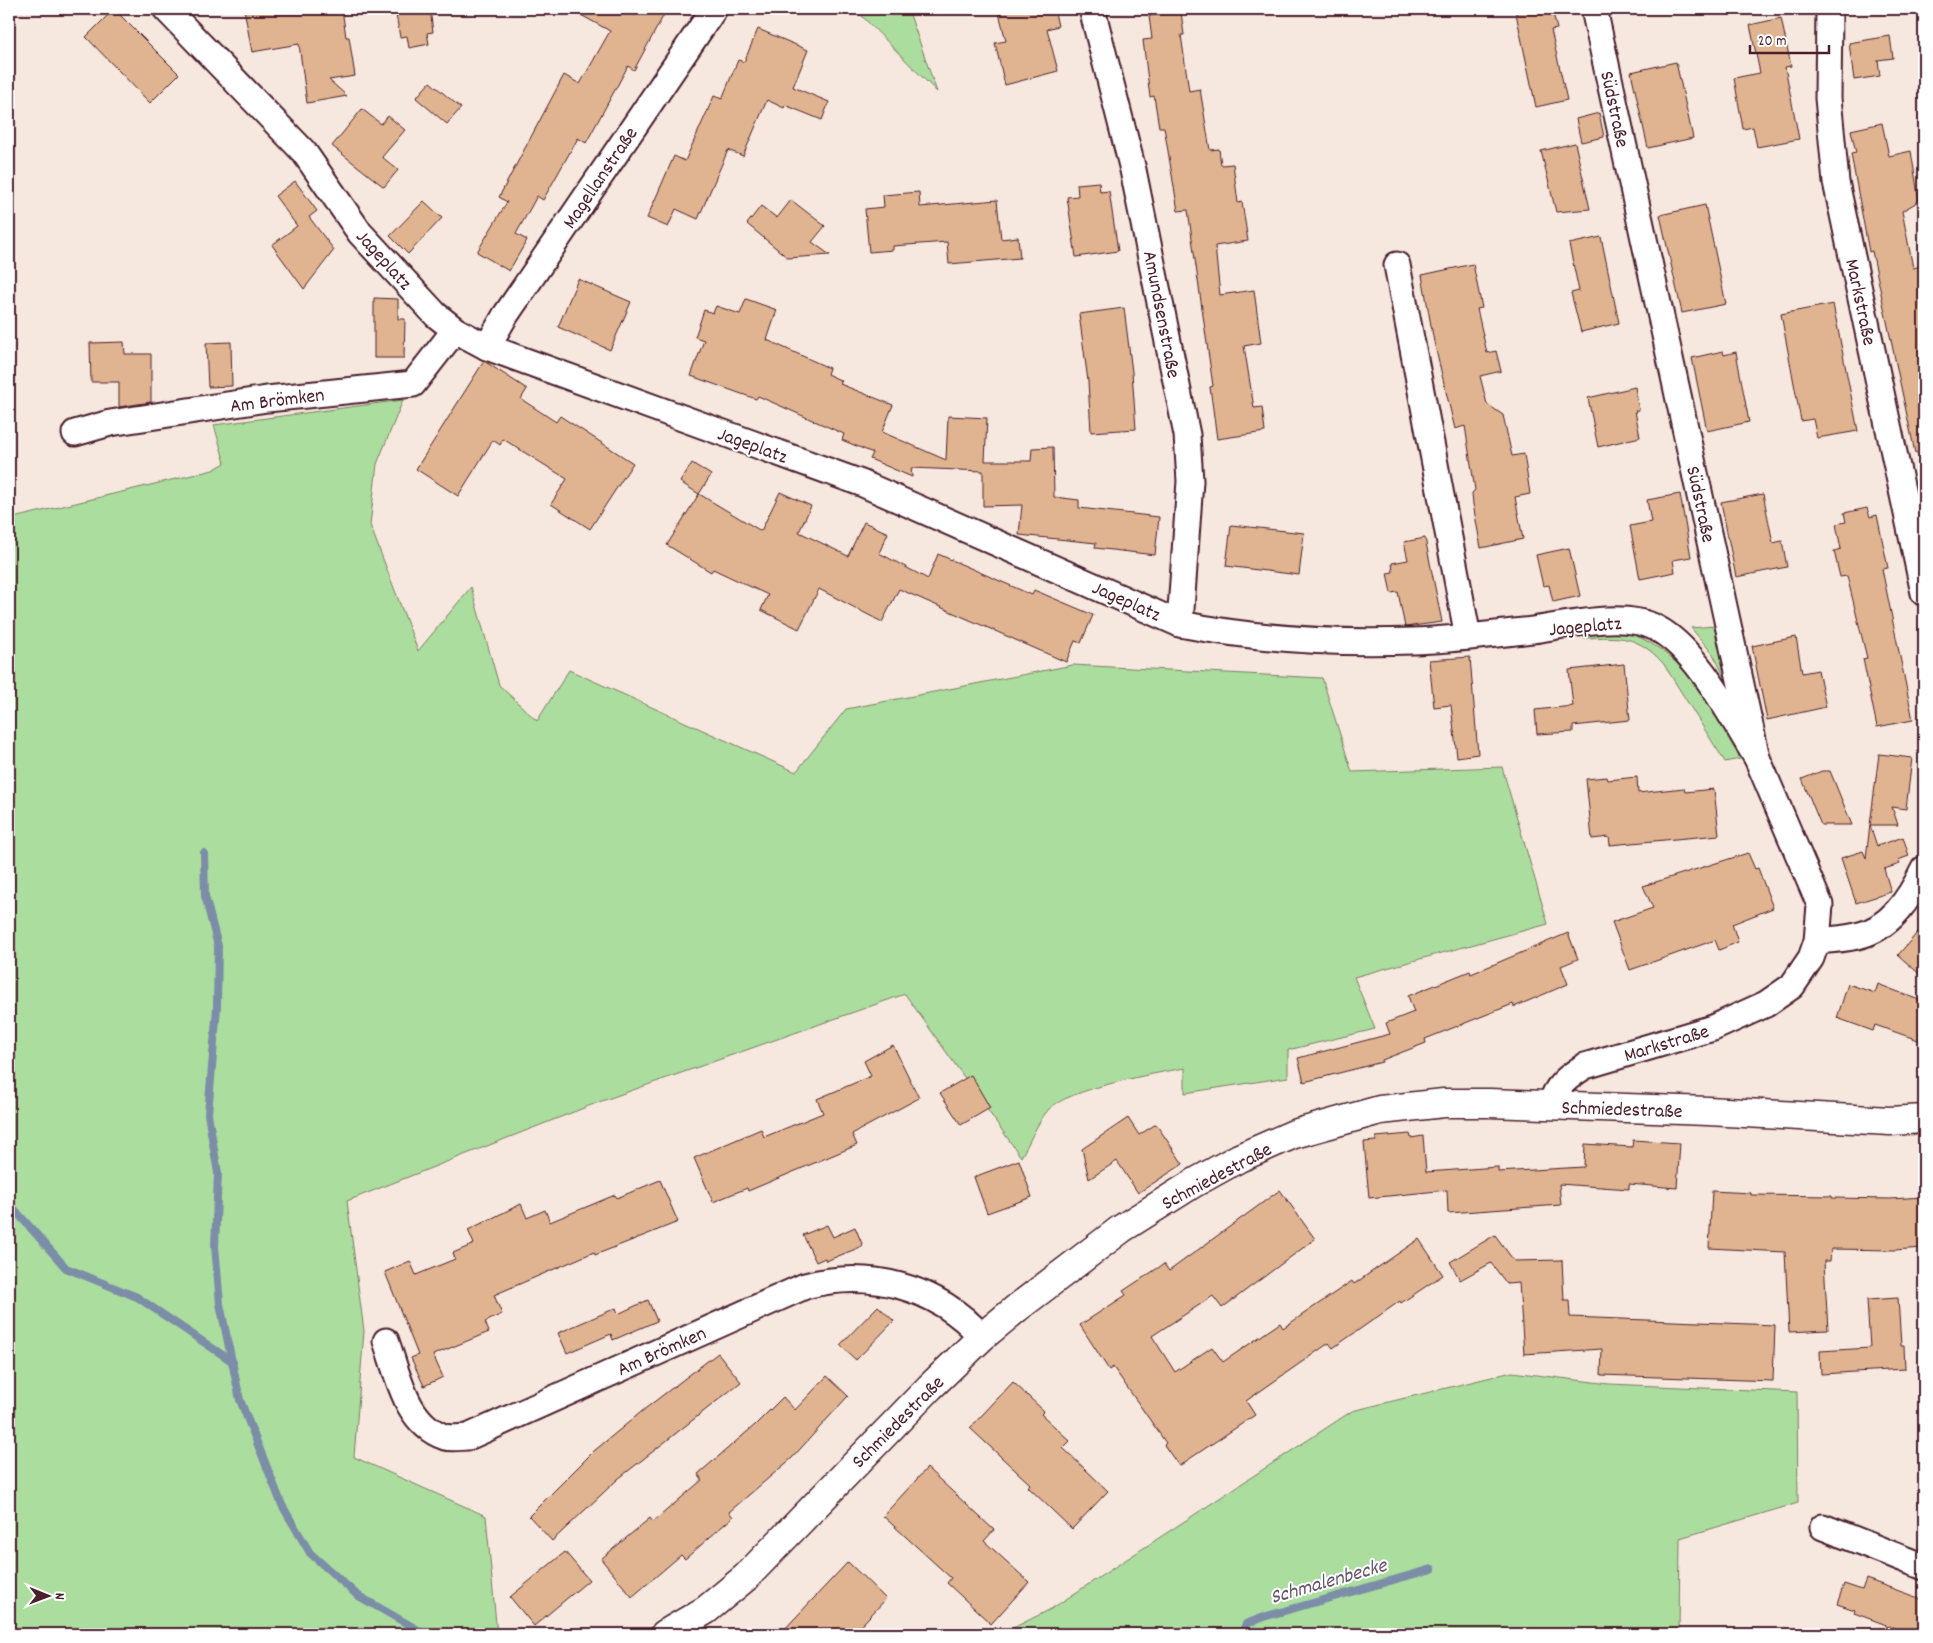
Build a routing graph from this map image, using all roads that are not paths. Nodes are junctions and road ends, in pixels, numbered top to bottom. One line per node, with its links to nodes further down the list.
1 (166, 9): 7 (street, Jageplatz)
2 (714, 9): 8 (street, Magellanstraße)
3 (1092, 9): 11 (street, Amundsenstraße)
4 (1594, 9): 13 (street, Südstraße)
5 (1829, 9): 10 (street, Markstraße)
6 (1397, 265): 12 (street)
7 (455, 330): 8 (street, Jageplatz); 9 (street, Am Brömken)
8 (487, 347): 11 (street, Jageplatz)
9 (75, 433)
10 (1924, 593)
11 (1180, 624): 12 (street, Jageplatz)
12 (1468, 637): 13 (street, Jageplatz)
13 (1757, 758): 15 (street, Südstraße)
14 (1924, 869): 15 (street)
15 (1817, 941): 16 (street, Südstraße)
16 (1792, 986): 17 (street, Markstraße)
17 (1551, 1105): 18 (main road, Schmiedestraße); 19 (main road, Schmiedestraße)
18 (1924, 1119)
19 (982, 1337): 20 (street, Am Brömken); 23 (main road, Schmiedestraße)
20 (386, 1341)
21 (1823, 1527): 22 (street)
22 (1924, 1567)
23 (665, 1634)

